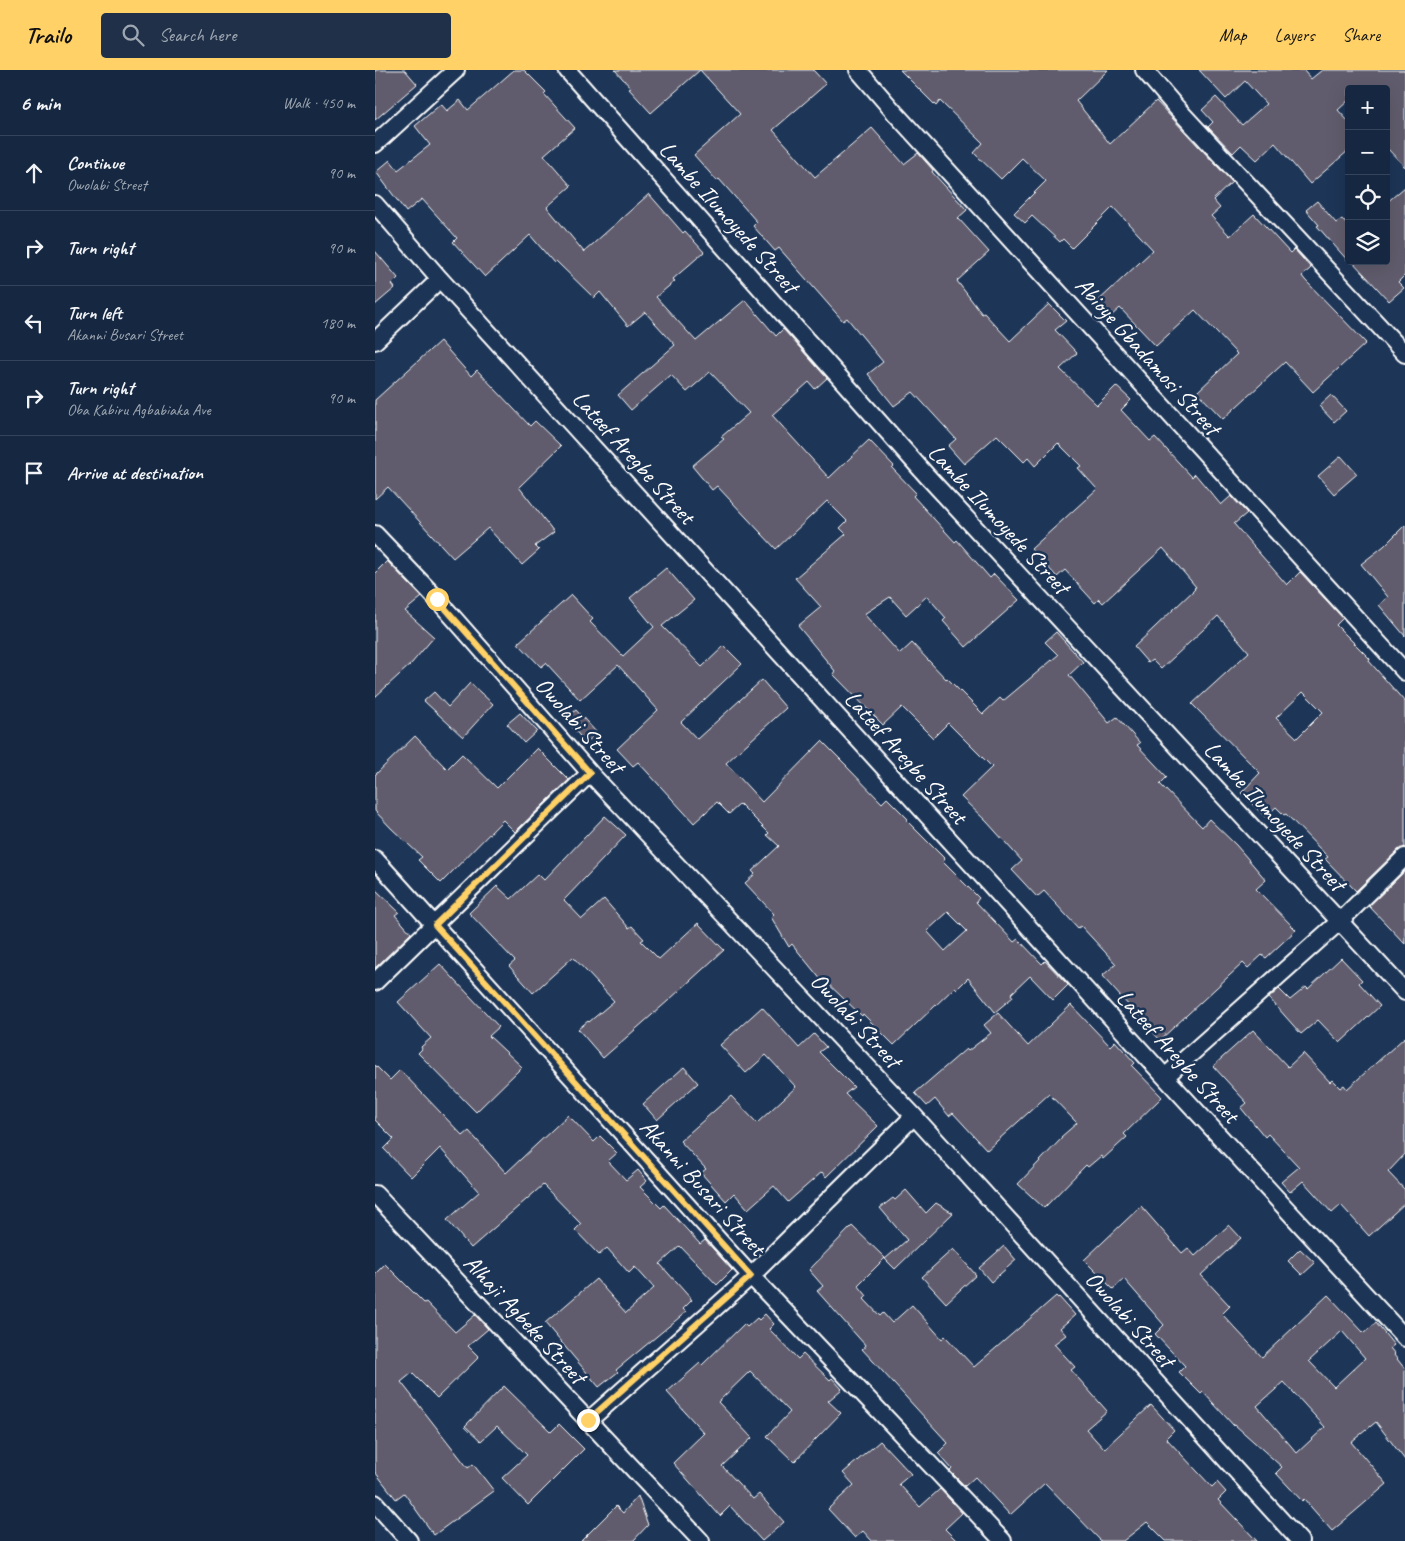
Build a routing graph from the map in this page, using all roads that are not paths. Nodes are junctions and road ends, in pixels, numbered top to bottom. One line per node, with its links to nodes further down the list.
1 (456, 70): 5 (street)
2 (567, 70): 15 (street, Lambe Ilumoyede Street)
3 (858, 70): 11 (street, Abioye Gbadamosi Street)
4 (1144, 70): 9 (street)
5 (375, 144)
6 (375, 204): 7 (street, Lateef Aregbe Street)
7 (440, 279): 8 (street); 19 (street, Lateef Aregbe Street)
8 (375, 341)
9 (1405, 354)
10 (375, 534): 12 (street, Owolabi Street)
11 (1405, 672)
12 (590, 773): 16 (street); 20 (street, Owolabi Street)
13 (1405, 857): 15 (street)
14 (375, 859): 16 (street, Akanni Busari Street)
15 (1339, 920): 18 (street, Lambe Ilumoyede Street); 19 (street)
16 (435, 925): 17 (street); 22 (street, Akanni Busari Street)
17 (375, 982)
18 (1405, 992)
19 (1165, 1077): 23 (street, Lateef Aregbe Street)
20 (914, 1116): 22 (street); 29 (street, Owolabi Street)
21 (375, 1194): 24 (street, Alhaji Agbeke Street)
22 (751, 1276): 24 (street); 28 (street, Akanni Busari Street)
23 (1405, 1338)
24 (588, 1420): 27 (street, Alhaji Agbeke Street)
25 (375, 1503): 26 (street)
26 (409, 1541)
27 (701, 1541)
28 (1003, 1541)
29 (1300, 1541)

